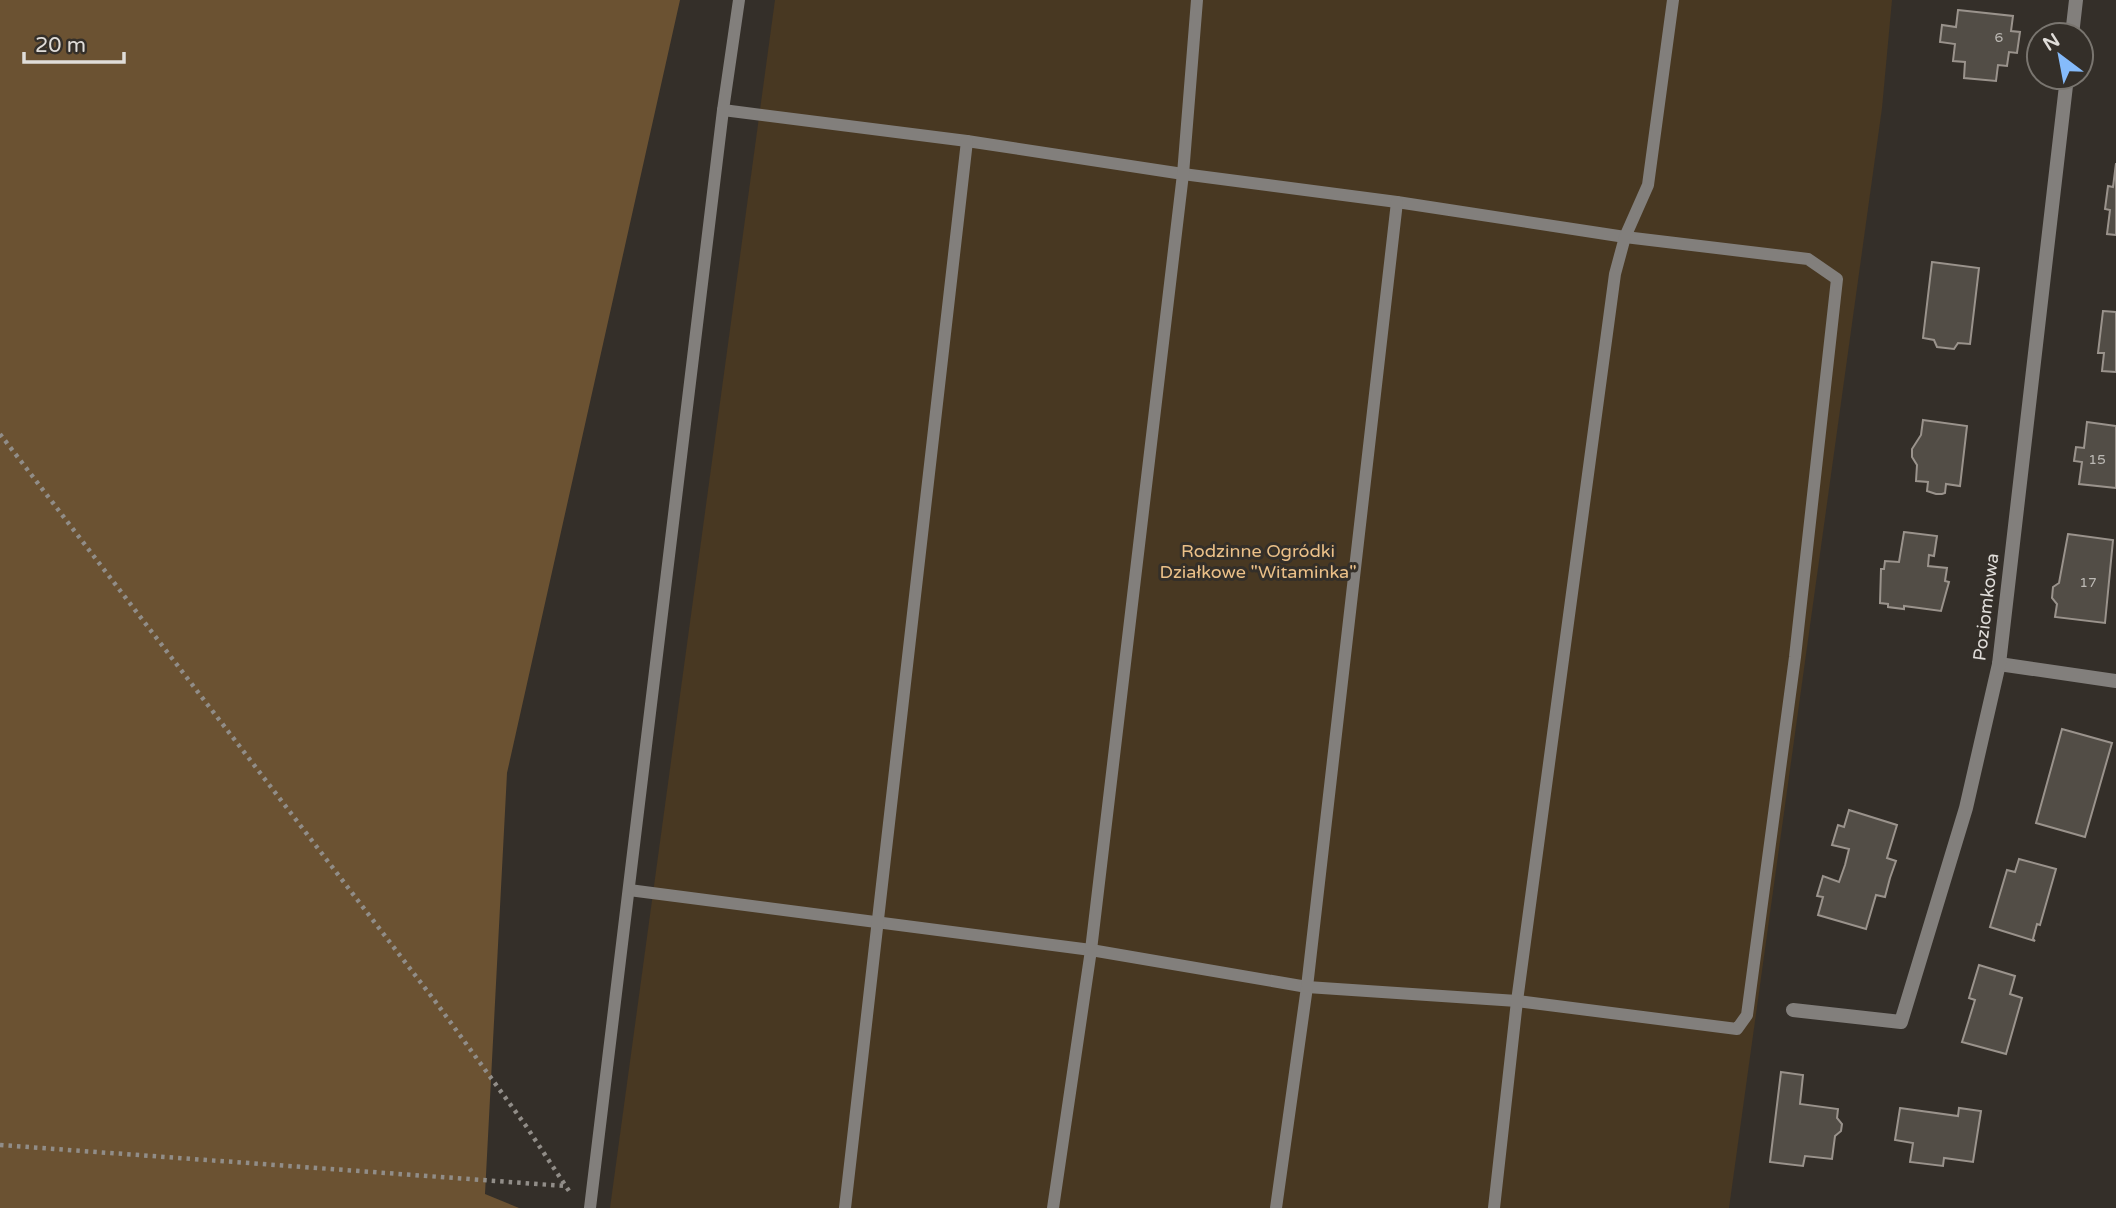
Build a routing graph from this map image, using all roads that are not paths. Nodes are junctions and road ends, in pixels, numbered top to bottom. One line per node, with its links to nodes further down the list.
1 (738, 0): 7 (lane)
2 (1197, 0): 9 (lane)
3 (1673, 0): 11 (lane)
4 (2076, 0): 5 (street)
5 (2073, 21)
6 (2065, 91): 12 (street, Poziomkowa)
7 (723, 110): 8 (lane); 14 (lane)
8 (967, 141): 9 (lane); 15 (lane)
9 (1183, 174): 10 (lane); 16 (lane)
10 (1397, 202): 11 (lane); 17 (lane)
11 (1625, 237): 18 (lane); 18 (lane)
12 (1999, 664): 13 (street); 19 (street, Poziomkowa)
13 (2116, 681)
14 (629, 890): 15 (lane); 20 (lane)
15 (879, 924): 16 (lane); 21 (lane)
16 (1091, 950): 17 (lane); 22 (lane)
17 (1307, 987): 18 (lane); 23 (lane)
18 (1517, 1001): 24 (lane)
19 (1793, 1010)
20 (590, 1208)
21 (845, 1208)
22 (1053, 1208)
23 (1276, 1208)
24 (1494, 1208)

